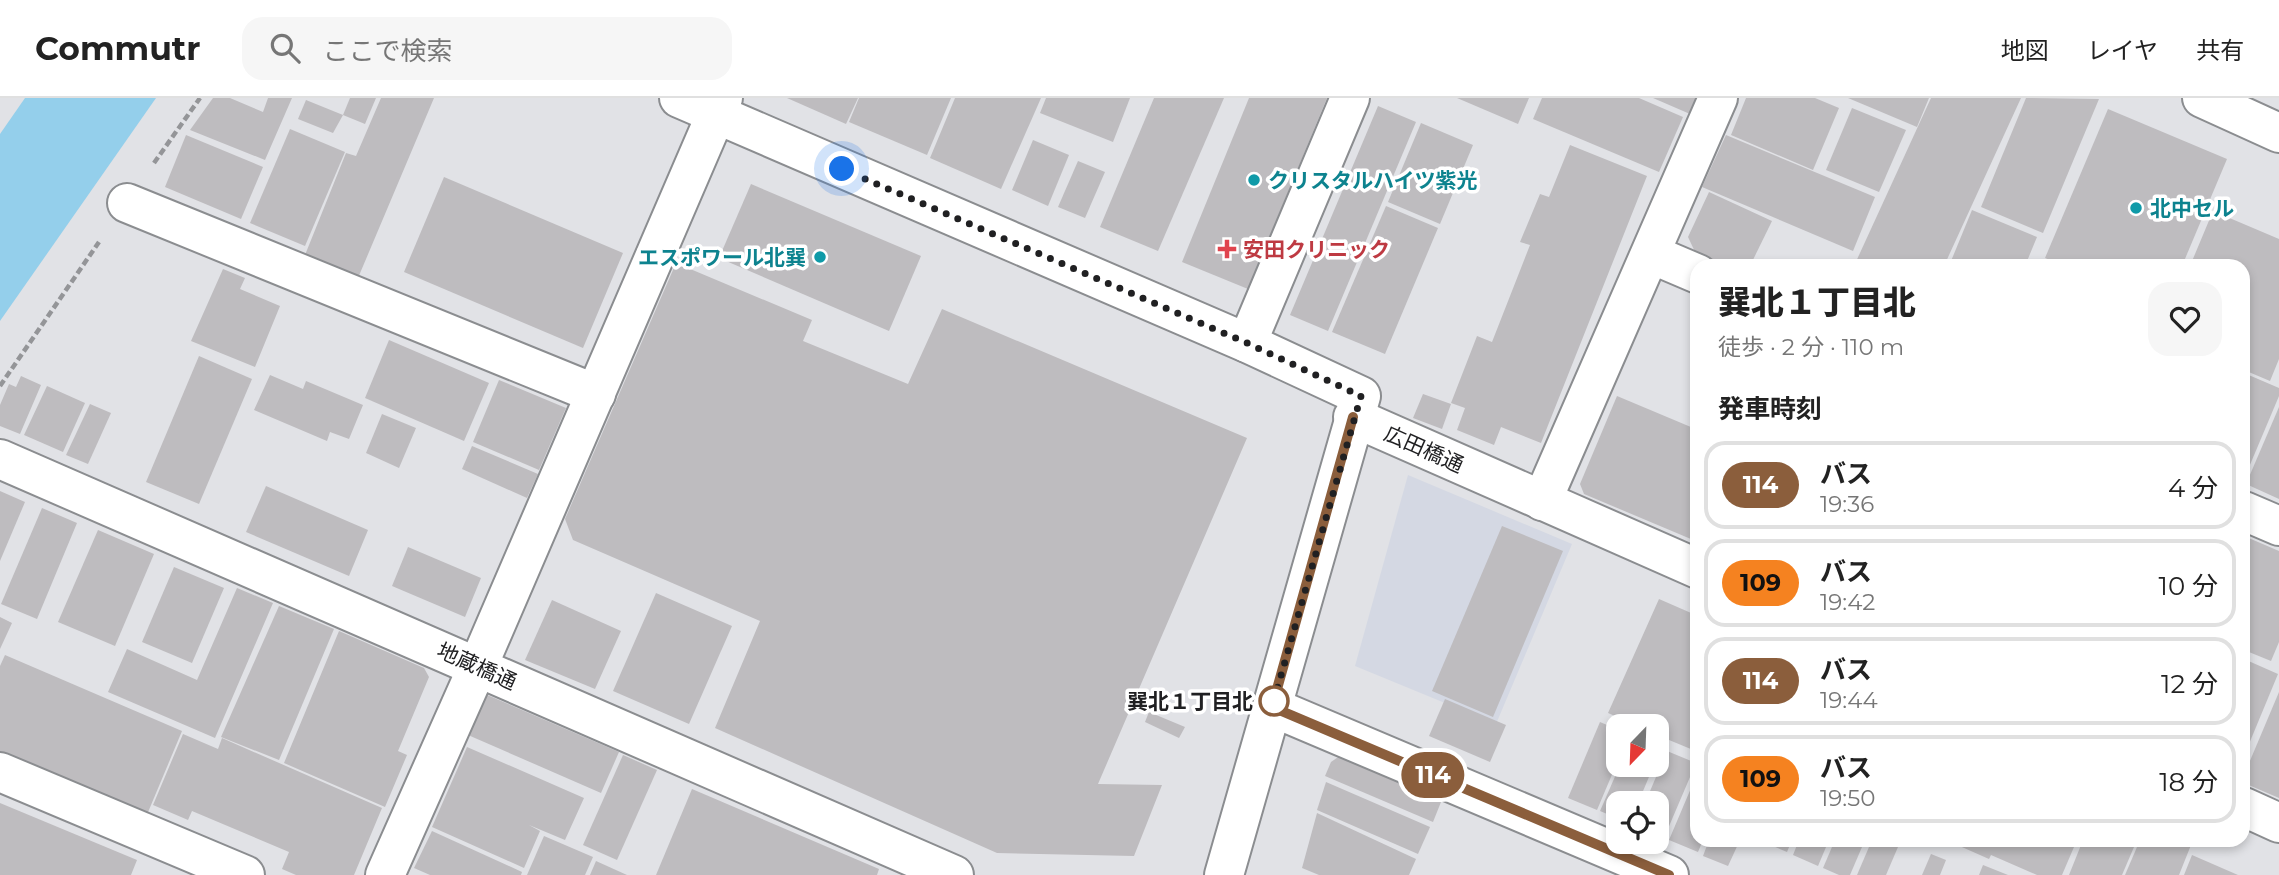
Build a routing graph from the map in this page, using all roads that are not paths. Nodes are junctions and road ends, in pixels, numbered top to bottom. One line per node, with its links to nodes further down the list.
1 (678, 98): 5 (street)
2 (1350, 98): 10 (street)
3 (1718, 98): 8 (street)
4 (2202, 98): 6 (street)
5 (719, 106): 10 (street); 11 (street)
6 (2279, 132)
7 (127, 202): 11 (street)
8 (1651, 254): 9 (street); 14 (street)
9 (1690, 271)
10 (1247, 343): 12 (street)
11 (596, 394): 18 (street)
12 (1353, 417): 14 (street, 広田橋通); 19 (street)
13 (0, 459): 18 (street, 地蔵橋通)
14 (1542, 501): 17 (street, 広田橋通)
15 (2250, 514): 16 (street)
16 (2279, 526)
17 (1690, 566)
18 (478, 666): 24 (street); 25 (street, 地蔵橋通)
19 (1272, 707): 26 (street); 27 (street)
20 (0, 772): 23 (street)
21 (2250, 810): 22 (street)
22 (2279, 823)
23 (246, 875)
24 (385, 875)
25 (954, 875)
26 (1224, 875)
27 (1669, 875)

